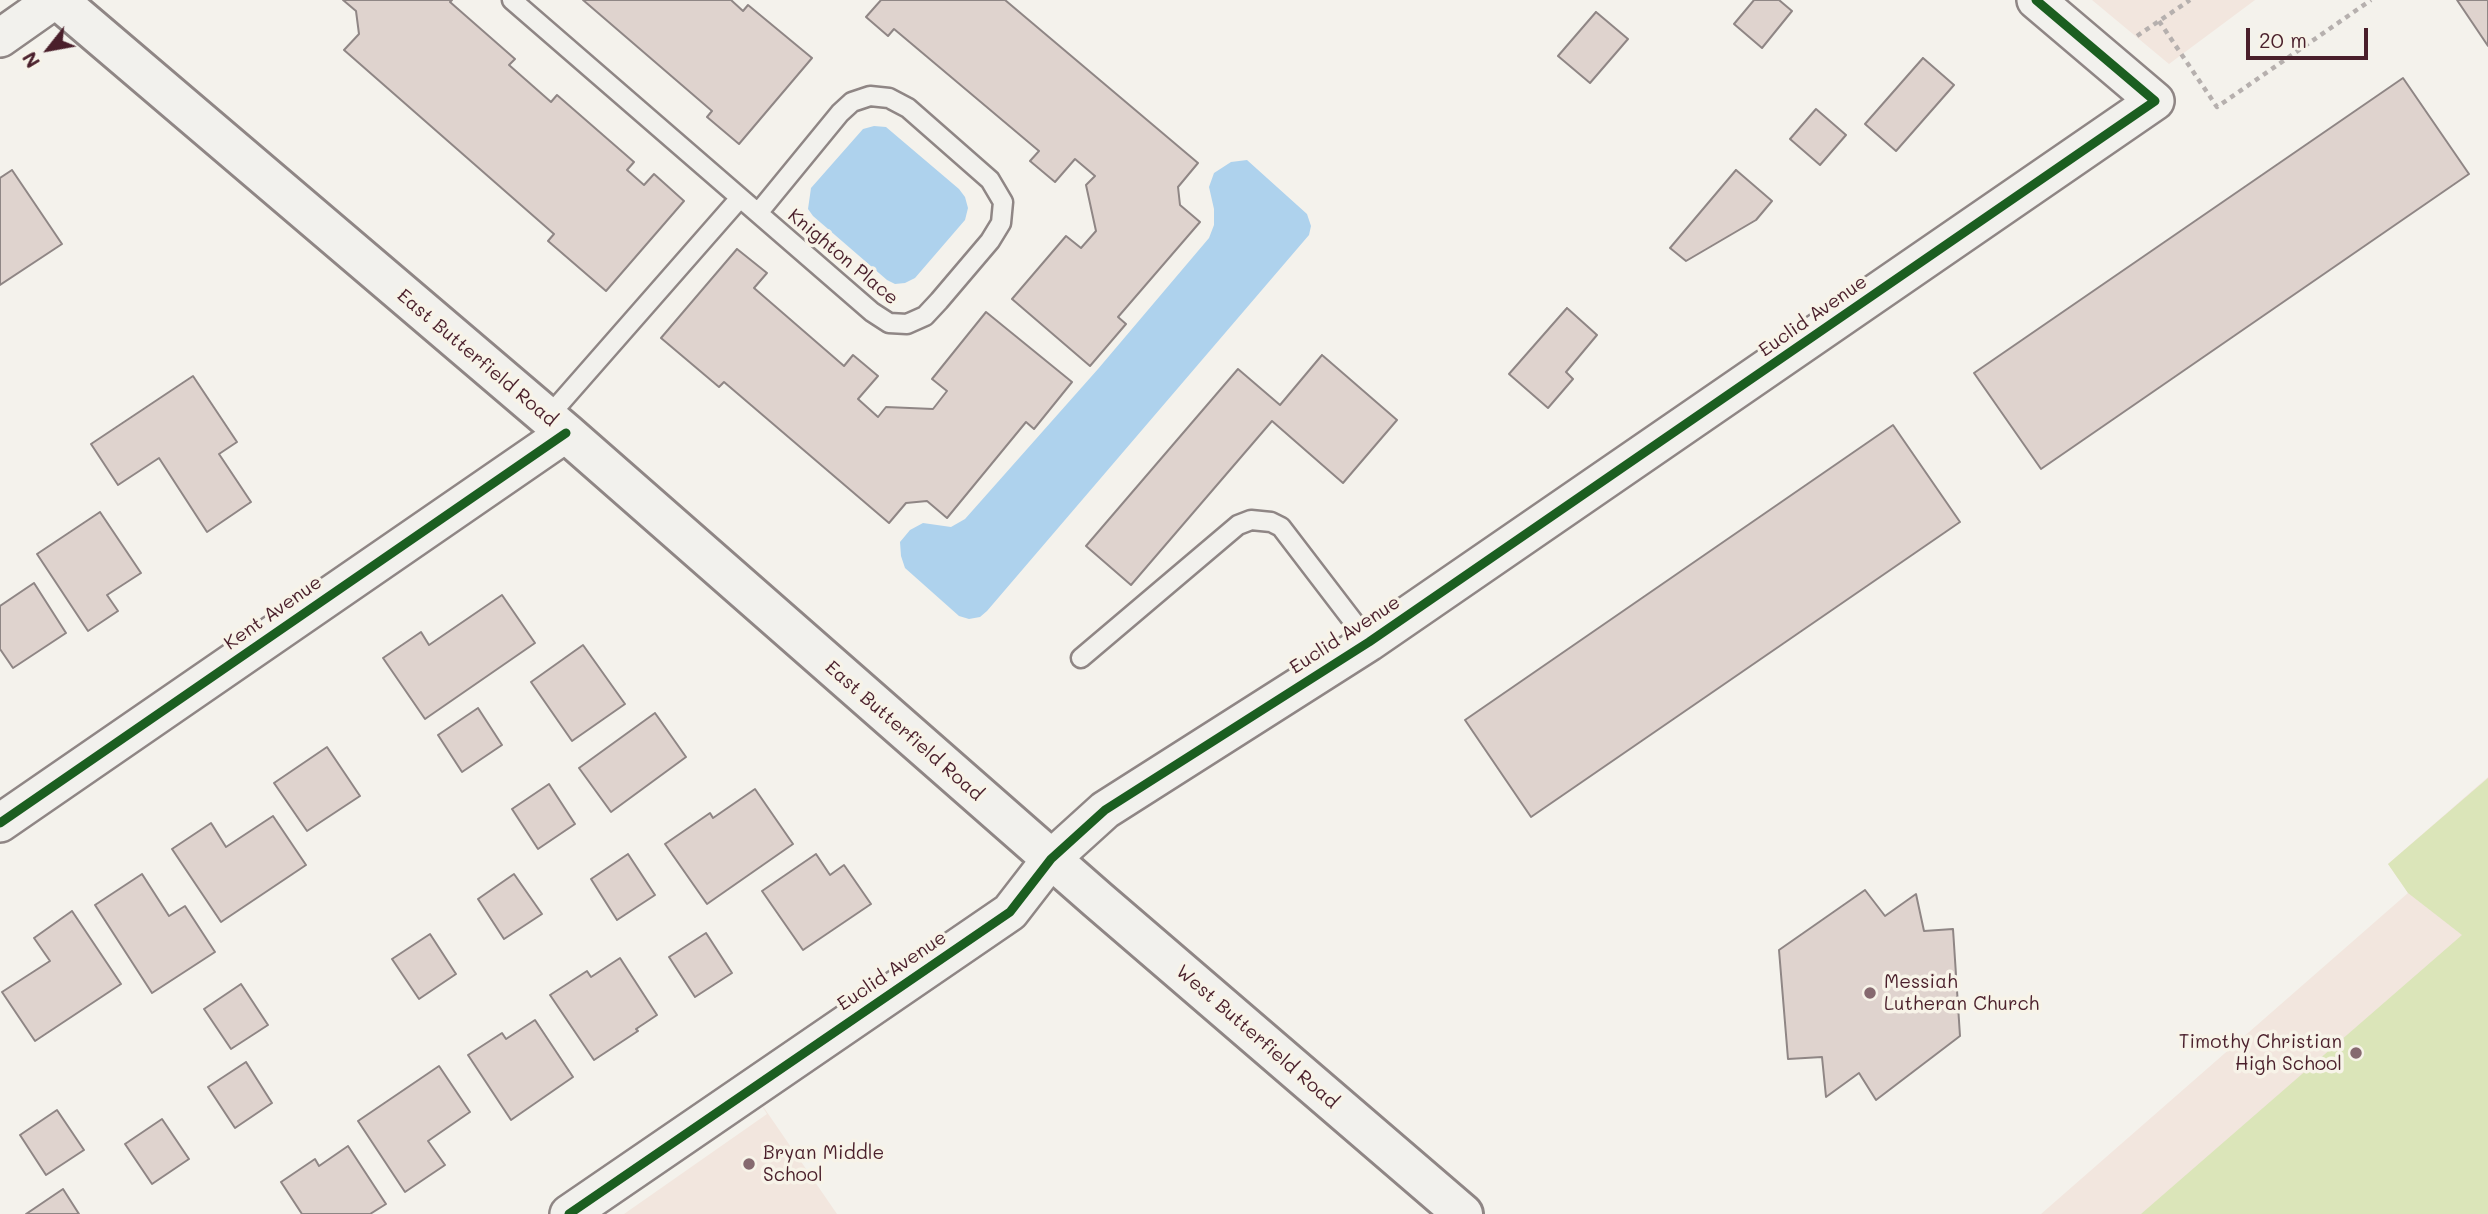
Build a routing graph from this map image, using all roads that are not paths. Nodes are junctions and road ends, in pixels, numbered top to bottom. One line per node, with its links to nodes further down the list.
1 (56, 0): 4 (street); 7 (main road, East Butterfield Road)
2 (512, 0): 5 (lane, Knighton Place)
3 (2036, 0): 8 (street, Euclid Avenue)
4 (0, 38)
5 (740, 198): 6 (lane, Knighton Place); 7 (lane)
6 (758, 213): 6 (lane, Knighton Place)
7 (557, 426): 10 (street, Kent Avenue); 11 (main road, East Butterfield Road)
8 (1369, 642): 9 (lane); 11 (street, Euclid Avenue)
9 (1081, 658)
10 (0, 823)
11 (1051, 859): 12 (street, Euclid Avenue); 13 (main road, West Butterfield Road)
12 (569, 1214)
13 (1463, 1214)

